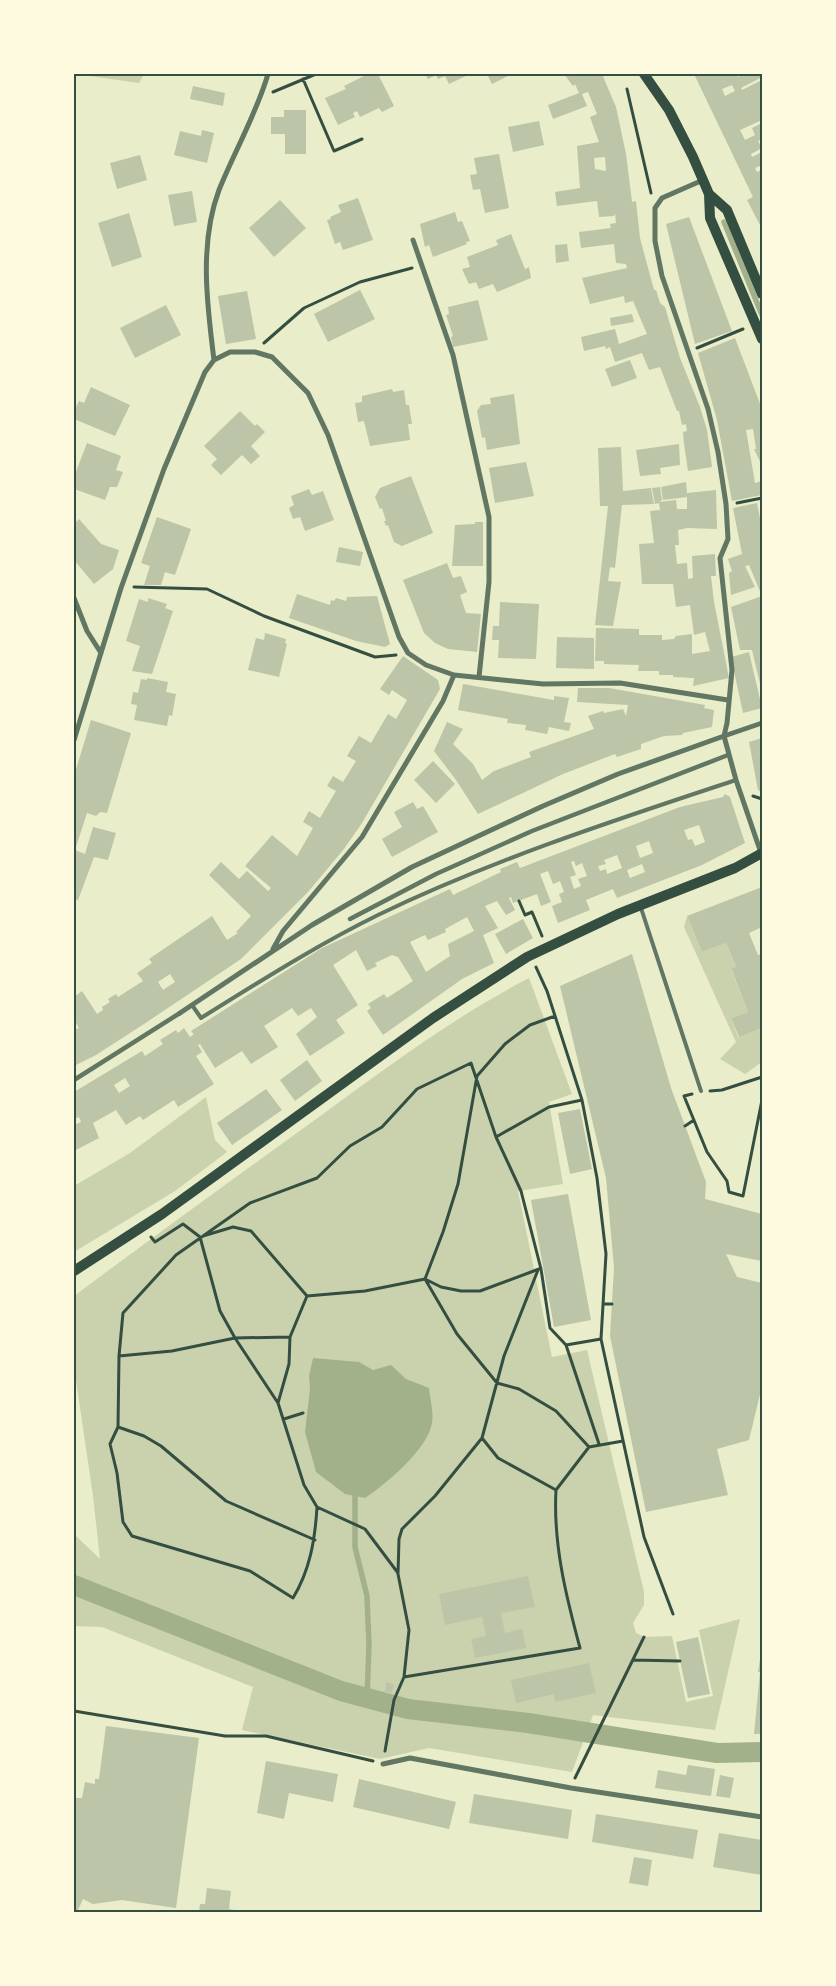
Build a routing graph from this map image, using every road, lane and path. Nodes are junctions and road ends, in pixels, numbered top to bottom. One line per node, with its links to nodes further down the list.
1 (268, 74): 6 (street)
2 (316, 74): 4 (path)
3 (644, 74): 8 (main road)
4 (303, 79): 6 (path); 7 (path)
5 (627, 89): 10 (path)
6 (261, 97): 18 (street)
7 (362, 139)
8 (703, 180): 9 (main road); 10 (street)
9 (709, 194): 13 (main road); 15 (main road)
10 (655, 208): 17 (street)
11 (413, 240): 12 (street)
12 (422, 265): 16 (path); 26 (street)
13 (762, 294)
14 (748, 327): 17 (path)
15 (762, 339)
16 (255, 352): 18 (street); 24 (street)
17 (688, 352): 20 (street)
18 (214, 360): 21 (street)
19 (762, 498): 20 (path)
20 (726, 504): 27 (street)
21 (121, 588): 23 (street); 24 (path)
22 (74, 598): 23 (street)
23 (100, 653): 30 (street)
24 (408, 653): 25 (street)
25 (454, 675): 26 (street); 38 (street)
26 (479, 677): 27 (street)
27 (728, 700): 29 (street)
28 (762, 723): 29 (street)
29 (724, 736): 31 (street); 38 (street)
30 (74, 740)
31 (728, 755): 32 (street); 36 (street)
32 (736, 780): 33 (street); 40 (lane)
33 (762, 853): 35 (main road)
34 (518, 901): 37 (path)
35 (640, 905): 46 (lane); 55 (main road)
36 (350, 919)
37 (537, 924)
38 (272, 951): 40 (street)
39 (536, 967): 42 (path)
40 (192, 1005): 41 (street)
41 (180, 1013): 45 (street)
42 (555, 1016): 43 (path); 47 (path)
43 (477, 1076): 51 (path); 53 (path); 56 (path)
44 (762, 1077): 46 (path)
45 (74, 1080)
46 (701, 1091): 49 (path)
47 (582, 1100): 51 (path); 58 (path)
48 (762, 1100): 49 (path)
49 (694, 1120): 50 (path)
50 (685, 1126)
51 (496, 1137): 54 (path)
52 (147, 1233): 53 (path)
53 (200, 1237): 57 (path); 61 (path); 64 (path)
54 (539, 1269): 56 (path); 63 (path); 65 (path)
55 (74, 1271)
56 (425, 1279): 57 (path); 65 (path)
57 (307, 1296): 60 (path)
58 (603, 1304): 59 (path); 62 (path)
59 (612, 1304)
60 (290, 1337): 61 (path); 66 (path)
61 (235, 1338): 64 (path); 66 (path)
62 (601, 1339): 63 (path); 71 (path)
63 (566, 1345): 72 (path)
64 (119, 1356): 69 (path)
65 (496, 1384): 70 (path); 73 (path)
66 (278, 1403): 68 (path)
67 (303, 1413): 68 (path)
68 (284, 1419): 75 (path)
69 (118, 1427): 76 (path); 76 (path)
70 (482, 1438): 74 (path); 77 (path)
71 (623, 1441): 72 (path); 78 (path)
72 (599, 1444): 73 (path)
73 (589, 1447): 74 (path)
74 (556, 1490): 82 (path)
75 (317, 1507): 76 (path); 77 (path)
76 (315, 1540)
77 (398, 1574): 82 (path)
78 (673, 1614)
79 (644, 1637): 80 (path)
80 (633, 1660): 81 (path); 85 (path)
81 (680, 1661)
82 (404, 1677): 84 (path)
83 (74, 1711): 84 (path)
84 (384, 1764): 86 (street)
85 (579, 1769)
86 (762, 1817)

